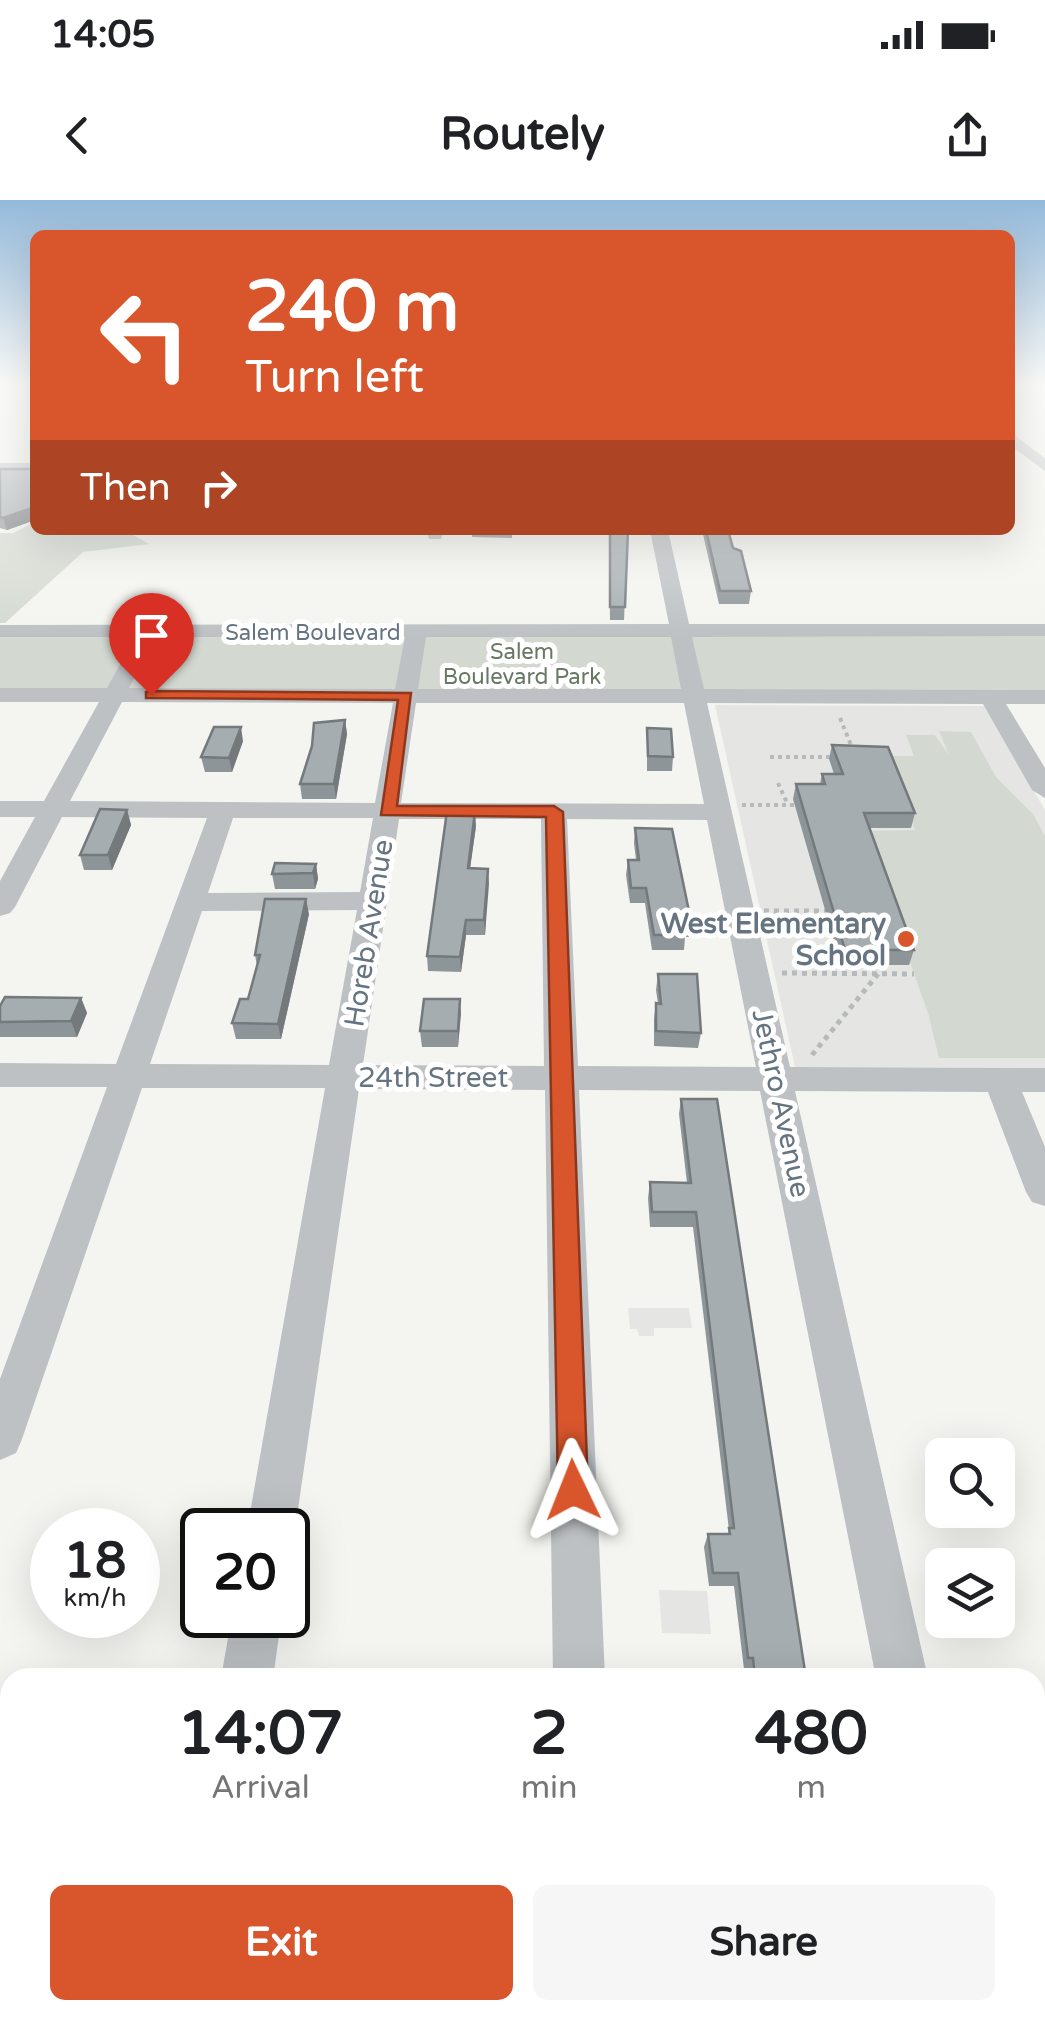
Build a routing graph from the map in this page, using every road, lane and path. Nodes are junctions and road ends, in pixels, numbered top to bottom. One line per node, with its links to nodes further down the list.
1 (660, 535): 6 (street, Jethro Avenue)
2 (1045, 630): 6 (street, Salem Boulevard)
3 (0, 631): 4 (street, Salem Boulevard)
4 (150, 631): 5 (street, Salem Boulevard); 8 (street)
5 (416, 632): 6 (street, Salem Boulevard); 9 (street, Horeb Avenue)
6 (678, 632): 10 (street, Jethro Avenue)
7 (0, 695): 8 (street)
8 (115, 695): 9 (street); 21 (street)
9 (406, 696): 10 (street); 23 (street, Horeb Avenue)
10 (696, 696): 11 (street); 19 (street, Jethro Avenue)
11 (991, 697): 12 (street); 18 (street)
12 (1045, 698)
13 (840, 718): 16 (path)
14 (770, 757): 15 (path)
15 (840, 757)
16 (856, 757)
17 (778, 783): 19 (path)
18 (1045, 790)
19 (720, 808): 24 (street); 28 (street, Jethro Avenue)
20 (0, 809): 21 (street)
21 (53, 809): 22 (street); 27 (street)
22 (223, 810): 23 (street); 26 (street)
23 (388, 811): 24 (street); 25 (street, Horeb Avenue)
24 (554, 812): 36 (street)
25 (373, 901): 26 (street); 35 (street, Horeb Avenue)
26 (190, 902): 34 (street)
27 (0, 907)
28 (741, 911): 29 (path); 30 (street, Jethro Avenue)
29 (826, 911)
30 (754, 972): 31 (path); 37 (street, Jethro Avenue)
31 (878, 974): 32 (path); 37 (path)
32 (914, 974)
33 (0, 1075): 34 (street, 24th Street)
34 (129, 1075): 35 (street, 24th Street); 41 (street)
35 (344, 1076): 36 (street, 24th Street); 42 (street, Horeb Avenue)
36 (562, 1077): 37 (street, 24th Street); 45 (street)
37 (776, 1078): 38 (street, 24th Street); 46 (street, Jethro Avenue)
38 (1000, 1080): 39 (street, 24th Street); 40 (street)
39 (1045, 1080)
40 (1045, 1192)
41 (0, 1439)
42 (275, 1508)
43 (254, 1638): 44 (street)
44 (249, 1668)
45 (578, 1668)
46 (900, 1668)

